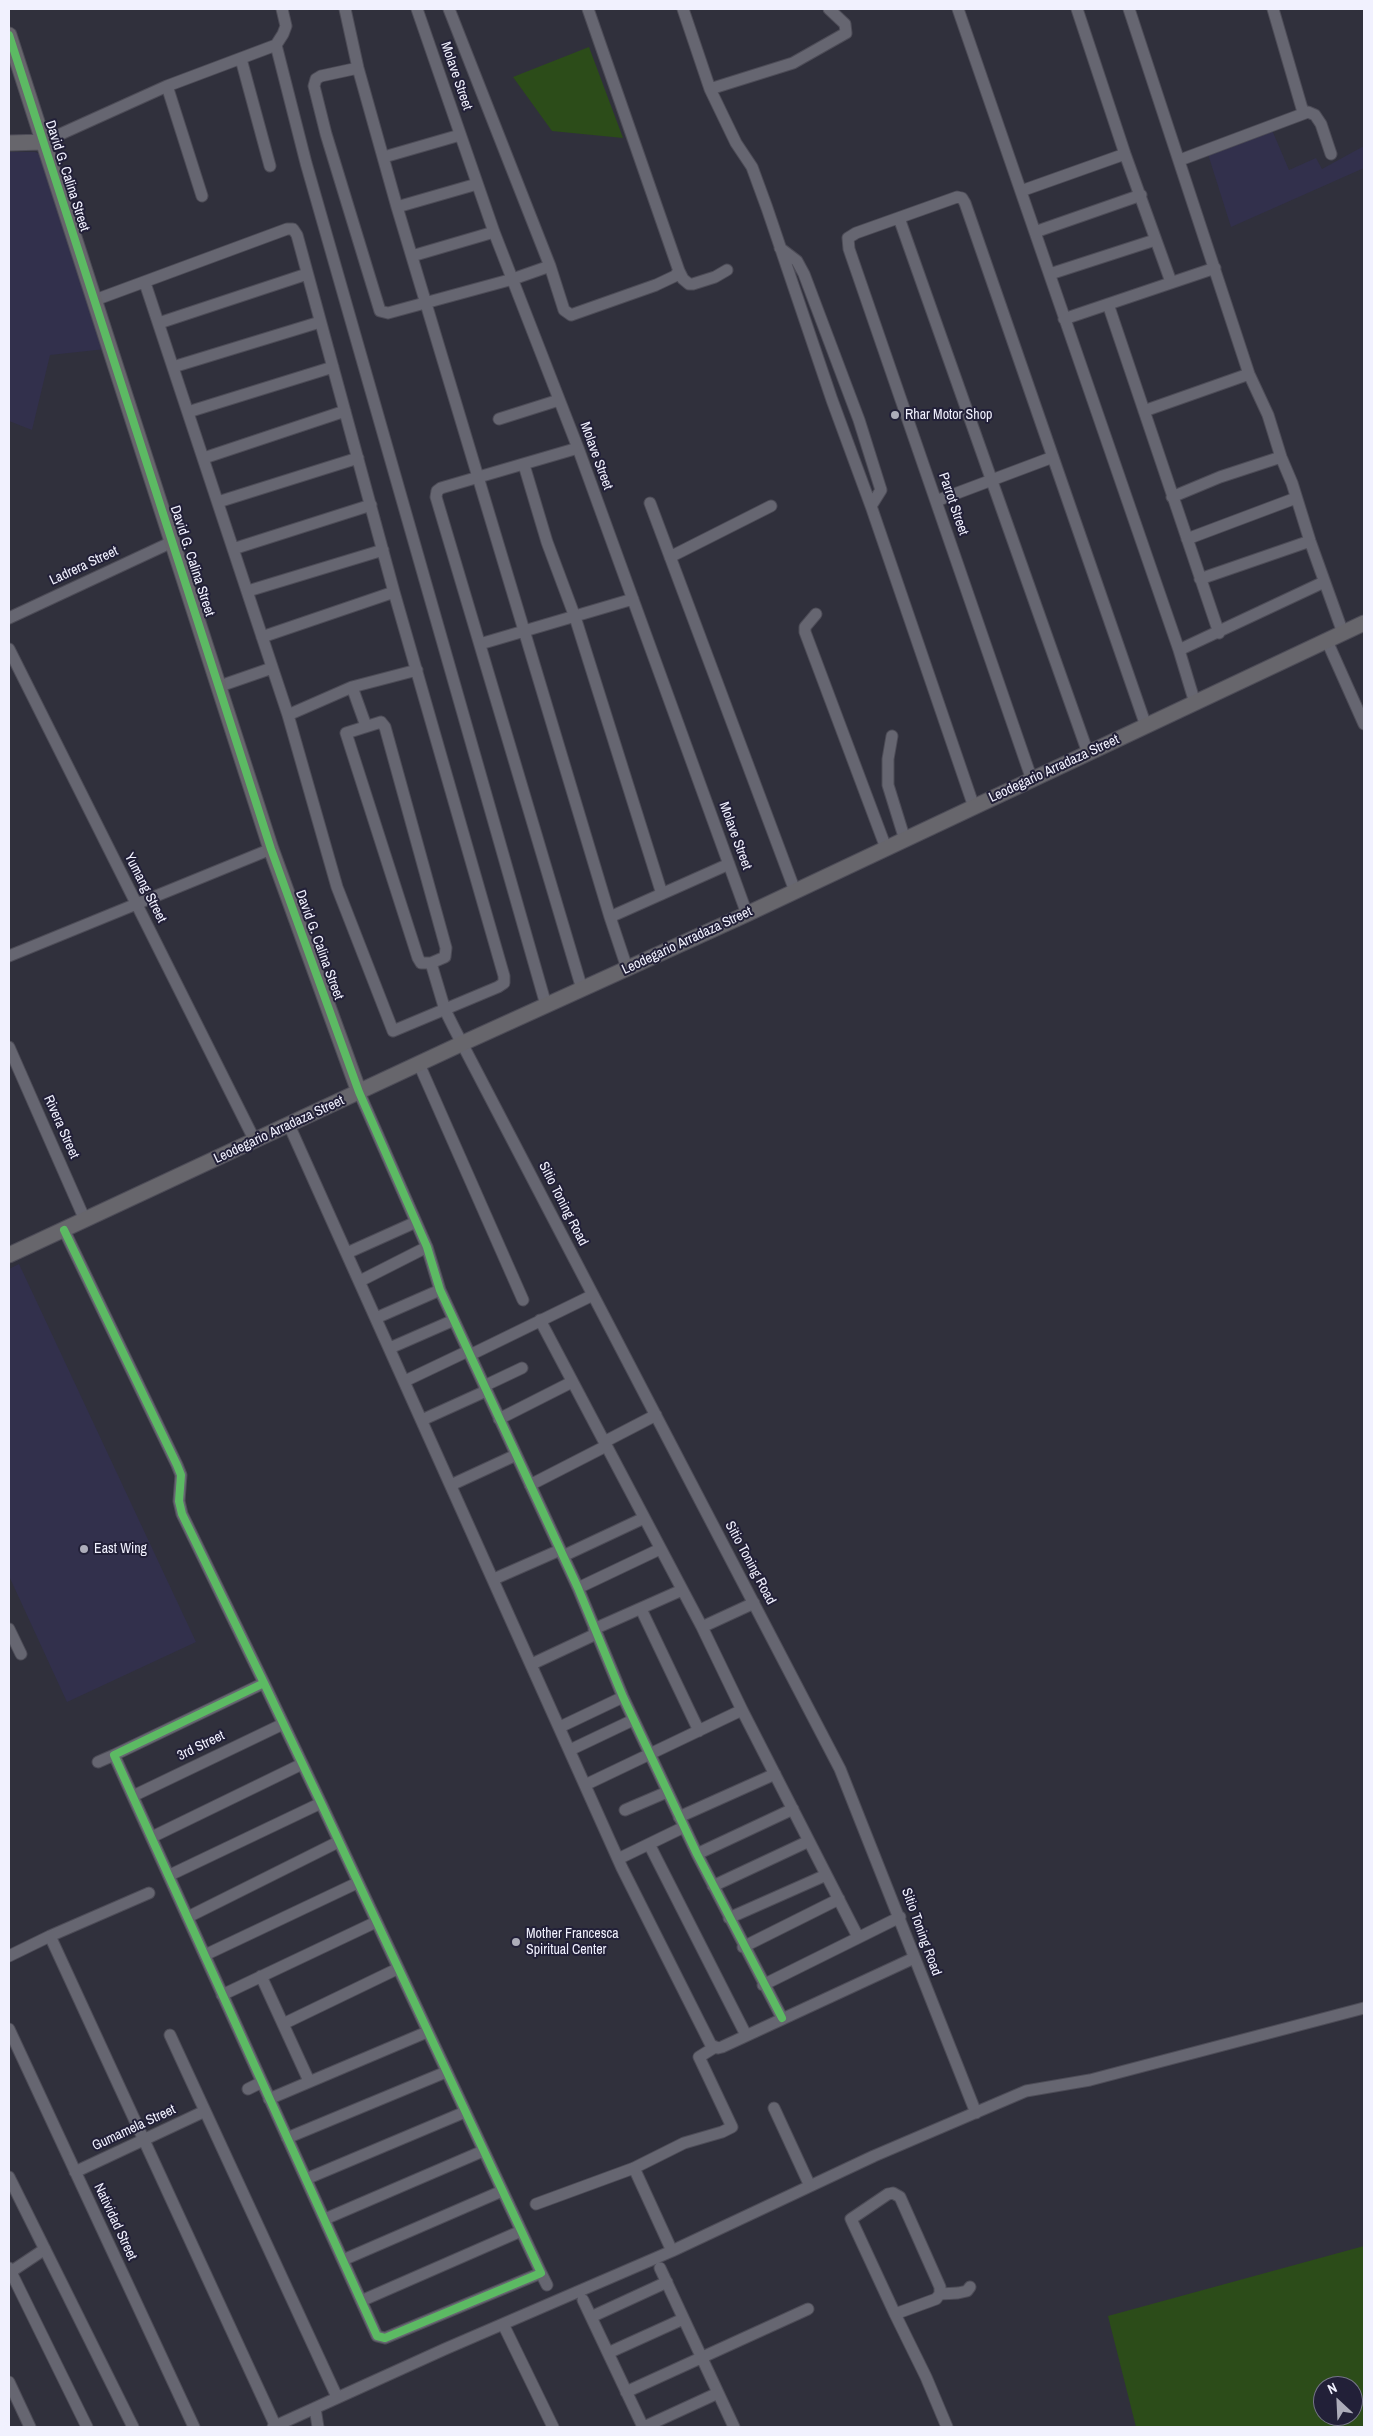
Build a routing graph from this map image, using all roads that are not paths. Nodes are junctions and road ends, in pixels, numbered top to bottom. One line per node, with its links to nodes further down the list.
1 (282, 9): 13 (street)
2 (345, 9): 15 (street)
3 (417, 9): 19 (street, Molave Street)
4 (449, 9): 39 (street)
5 (588, 9): 42 (street)
6 (684, 9): 17 (street)
7 (829, 9): 17 (street)
8 (958, 9): 28 (street)
9 (1077, 9): 22 (street)
10 (1129, 9): 25 (street)
11 (1273, 9): 18 (street)
12 (9, 35): 20 (street, David G. Calina Street)
13 (276, 45): 14 (street); 132 (street)
14 (241, 58): 16 (street); 26 (street)
15 (358, 68): 24 (street); 50 (street)
16 (167, 86): 20 (street); 30 (street)
17 (710, 89): 36 (street)
18 (1303, 112): 23 (street); 25 (street)
19 (460, 135): 24 (street); 27 (street, Molave Street)
20 (43, 142): 21 (street); 49 (street, David G. Calina Street)
21 (9, 143)
22 (1125, 154): 28 (street); 29 (street)
23 (1331, 154)
24 (384, 157): 31 (street)
25 (1180, 160): 40 (street)
26 (270, 166)
27 (477, 184): 31 (street); 33 (street, Molave Street)
28 (1021, 190): 34 (street)
29 (1141, 195): 34 (street); 35 (street)
30 (202, 196)
31 (397, 207): 37 (street)
32 (899, 218): 69 (street); 74 (street); 77 (street, Parrot Street)
33 (494, 232): 37 (street); 46 (street, Molave Street)
34 (1035, 232): 45 (street)
35 (1155, 240): 45 (street); 47 (street)
36 (780, 248): 38 (street); 43 (street)
37 (412, 256): 50 (street)
38 (794, 259): 43 (street); 64 (street)
39 (550, 266): 42 (street); 46 (street)
40 (1215, 268): 47 (street); 57 (street)
41 (727, 270): 42 (street)
42 (679, 271)
43 (788, 272): 59 (street)
44 (308, 274): 48 (street); 53 (street); 54 (street)
45 (1050, 274): 52 (street)
46 (513, 279): 50 (street); 58 (street, Molave Street)
47 (1171, 282): 51 (street)
48 (145, 283): 49 (street); 54 (street)
49 (95, 300): 84 (street, David G. Calina Street)
50 (425, 302): 73 (street)
51 (1108, 304): 52 (street); 61 (street)
52 (1064, 319): 105 (street)
53 (320, 322): 55 (street); 56 (street)
54 (159, 323): 55 (street)
55 (173, 367): 62 (street)
56 (333, 367): 60 (street); 62 (street)
57 (1249, 374): 61 (street); 66 (street)
58 (559, 400): 63 (street); 65 (street, Molave Street)
59 (832, 400): 64 (street); 70 (street)
60 (345, 411): 67 (street); 68 (street)
61 (1144, 411): 75 (street)
62 (188, 412): 67 (street)
63 (499, 419)
64 (859, 420): 72 (street)
65 (578, 448): 71 (street); 93 (street, Molave Street)
66 (1281, 457): 75 (street); 76 (street)
67 (204, 458): 78 (street)
68 (358, 458): 78 (street); 80 (street)
69 (1053, 458): 74 (street); 114 (street)
70 (854, 463): 72 (street); 82 (street)
71 (524, 465): 73 (street); 95 (street)
72 (875, 467): 82 (street)
73 (479, 478): 98 (street); 103 (street)
74 (993, 480): 77 (street); 116 (street)
75 (1172, 497): 83 (street)
76 (1296, 498): 83 (street); 85 (street)
77 (936, 501): 117 (street, Parrot Street)
78 (218, 502): 86 (street)
79 (650, 503): 88 (street)
80 (371, 505): 86 (street); 87 (street)
81 (771, 506): 88 (street)
82 (870, 506): 118 (street)
83 (1187, 539): 89 (street)
84 (172, 542): 96 (street, Ladrera Street); 109 (street, David G. Calina Street)
85 (1310, 542): 89 (street); 90 (street)
86 (233, 549): 91 (street)
87 (383, 550): 91 (street); 92 (street)
88 (670, 557): 123 (street)
89 (1200, 579): 100 (street)
90 (1324, 582): 99 (street); 100 (street)
91 (248, 591): 101 (street)
92 (394, 592): 101 (street); 106 (street)
93 (633, 599): 95 (street); 122 (street, Molave Street)
94 (816, 614): 120 (street)
95 (575, 617): 98 (street); 124 (street)
96 (9, 618)
97 (1364, 623): 99 (street, Leodegario Arradaza Street)
98 (525, 632): 103 (street); 127 (street)
99 (1343, 633): 102 (street, Leodegario Arradaza Street)
100 (1219, 634): 105 (street)
101 (262, 637): 107 (street)
102 (1327, 640): 110 (street, Leodegario Arradaza Street); 112 (street)
103 (480, 644): 131 (street)
104 (9, 649): 125 (street, Yumang Street)
105 (1179, 650): 110 (street)
106 (416, 670): 108 (street); 133 (street)
107 (273, 671): 109 (street); 111 (street)
108 (352, 687): 111 (street); 113 (street)
109 (221, 689): 121 (street, David G. Calina Street)
110 (1195, 703): 114 (street, Leodegario Arradaza Street)
111 (288, 715): 133 (street)
112 (1364, 724)
113 (366, 726): 129 (street); 129 (street)
114 (1146, 726): 116 (street, Leodegario Arradaza Street)
115 (892, 736): 119 (street)
116 (1088, 753): 117 (street, Leodegario Arradaza Street)
117 (1032, 780): 118 (street, Leodegario Arradaza Street)
118 (974, 807): 119 (street, Leodegario Arradaza Street)
119 (905, 840): 120 (street, Leodegario Arradaza Street)
120 (886, 848): 123 (street, Leodegario Arradaza Street)
121 (271, 849): 125 (street); 137 (street, David G. Calina Street)
122 (729, 864): 124 (street); 126 (street, Molave Street)
123 (795, 891): 126 (street, Leodegario Arradaza Street)
124 (662, 894): 127 (street)
125 (136, 904): 128 (street); 139 (street, Yumang Street)
126 (747, 914): 130 (street, Leodegario Arradaza Street)
127 (610, 917): 130 (street)
128 (9, 956)
129 (431, 963): 133 (street, Sitio Toning Road)
130 (627, 968): 131 (street, Leodegario Arradaza Street)
131 (582, 989): 132 (street, Leodegario Arradaza Street)
132 (546, 1005): 134 (street, Leodegario Arradaza Street)
133 (445, 1010): 134 (street, Sitio Toning Road)
134 (463, 1043): 136 (street, Leodegario Arradaza Street); 148 (street, Sitio Toning Road)
135 (9, 1047): 140 (street, Rivera Street)
136 (419, 1064): 137 (street, Leodegario Arradaza Street); 149 (street)
137 (359, 1092): 138 (street, Leodegario Arradaza Street); 141 (street)
138 (289, 1124): 139 (street, Leodegario Arradaza Street); 144 (street)
139 (255, 1140): 140 (street, Leodegario Arradaza Street)
140 (85, 1220): 142 (street, Leodegario Arradaza Street)
141 (416, 1222): 143 (street); 144 (street)
142 (64, 1230): 145 (street, Leodegario Arradaza Street); 179 (street)
143 (427, 1247): 146 (street); 147 (street)
144 (347, 1253): 146 (street)
145 (9, 1255)
146 (360, 1281): 150 (street)
147 (440, 1290): 150 (street); 151 (street)
148 (593, 1295): 152 (street); 159 (street, Sitio Toning Road)
149 (523, 1300)
150 (376, 1318): 153 (street)
151 (454, 1320): 153 (street); 154 (street)
152 (540, 1320): 154 (street); 157 (street)
153 (390, 1348): 156 (street)
154 (469, 1353): 156 (street); 158 (street)
155 (522, 1368): 158 (street)
156 (405, 1381): 161 (street)
157 (572, 1382): 160 (street); 162 (street)
158 (485, 1388): 160 (street); 161 (street)
159 (656, 1415): 162 (street); 172 (street, Sitio Toning Road)
160 (499, 1419): 163 (street)
161 (422, 1420): 164 (street)
162 (605, 1444): 165 (street); 166 (street)
163 (516, 1455): 164 (street); 165 (street)
164 (450, 1485): 169 (street)
165 (530, 1485): 168 (street)
166 (644, 1518): 167 (street); 168 (street)
167 (660, 1549): 170 (street); 171 (street)
168 (561, 1553): 169 (street); 170 (street)
169 (494, 1579): 178 (street)
170 (578, 1588): 176 (street)
171 (682, 1590): 173 (street); 174 (street)
172 (754, 1603): 174 (street); 213 (street, Sitio Toning Road)
173 (641, 1609): 176 (street); 185 (street)
174 (702, 1627): 181 (street)
175 (9, 1629): 177 (street)
176 (595, 1631): 178 (street); 180 (street)
177 (21, 1654)
178 (532, 1664): 184 (street)
179 (264, 1683): 183 (street); 187 (street)
180 (622, 1697): 182 (street); 184 (street)
181 (742, 1710): 185 (street); 191 (street)
182 (633, 1720): 186 (street); 188 (street)
183 (283, 1724): 190 (street); 194 (street, 3rd Street)
184 (560, 1727): 186 (street)
185 (699, 1732): 188 (street)
186 (570, 1750): 192 (street)
187 (114, 1755): 189 (street); 194 (street)
188 (650, 1756): 192 (street); 193 (street)
189 (98, 1762)
190 (302, 1764): 195 (street); 199 (street)
191 (775, 1774): 196 (street); 198 (street)
192 (585, 1786): 204 (street)
193 (667, 1792): 197 (street); 198 (street)
194 (133, 1796): 199 (street)
195 (321, 1803): 201 (street); 205 (street)
196 (793, 1809): 200 (street); 203 (street)
197 (625, 1810)
198 (682, 1822): 202 (street); 203 (street)
199 (152, 1837): 205 (street)
200 (809, 1841): 206 (street); 208 (street)
201 (338, 1842): 207 (street); 211 (street)
202 (649, 1844): 204 (street); 231 (street)
203 (697, 1854): 208 (street)
204 (618, 1859): 232 (street)
205 (170, 1875): 211 (street)
206 (826, 1875): 210 (street); 212 (street)
207 (357, 1882): 214 (street); 218 (street)
208 (713, 1886): 212 (street)
209 (150, 1893): 215 (street)
210 (839, 1899): 216 (street); 217 (street)
211 (188, 1917): 218 (street)
212 (729, 1918): 217 (street)
213 (900, 1918): 216 (street); 220 (street, Sitio Toning Road)
214 (376, 1922): 221 (street); 222 (street)
215 (50, 1936): 219 (street); 243 (street)
216 (858, 1937): 223 (street)
217 (743, 1947): 223 (street)
218 (205, 1955): 224 (street)
219 (9, 1956)
220 (914, 1958): 226 (street); 241 (street, Sitio Toning Road)
221 (397, 1969): 227 (street); 229 (street)
222 (261, 1976): 224 (street); 227 (street)
223 (763, 1985): 226 (street)
224 (222, 1994): 235 (street)
225 (1364, 2008): 241 (street)
226 (782, 2018): 231 (street)
227 (283, 2024): 234 (street)
228 (9, 2029): 246 (street, Natividad Street)
229 (427, 2032): 233 (street); 234 (street)
230 (170, 2035): 239 (street)
231 (746, 2035): 232 (street)
232 (714, 2047): 245 (street)
233 (446, 2072): 240 (street); 242 (street)
234 (309, 2081): 237 (street)
235 (262, 2082): 236 (street); 237 (street)
236 (248, 2089)
237 (270, 2099): 242 (street)
238 (774, 2108): 249 (street)
239 (205, 2112): 243 (street, Gumamela Street); 276 (street)
240 (465, 2112): 244 (street); 248 (street)
241 (976, 2113): 249 (street)
242 (287, 2138): 248 (street)
243 (143, 2141): 246 (street, Gumamela Street); 282 (street)
244 (483, 2151): 250 (street); 252 (street)
245 (634, 2168): 251 (street); 255 (street)
246 (75, 2172): 281 (street, Natividad Street)
247 (9, 2177): 254 (street)
248 (306, 2179): 252 (street)
249 (810, 2186): 255 (street)
250 (502, 2191): 253 (street); 256 (street)
251 (536, 2204)
252 (325, 2219): 256 (street)
253 (520, 2230): 259 (street); 264 (street)
254 (45, 2249): 258 (street); 280 (street)
255 (672, 2251): 270 (street)
256 (342, 2260): 264 (street)
257 (660, 2268): 260 (street)
258 (9, 2271): 279 (street)
259 (541, 2273): 261 (street); 264 (street)
260 (666, 2282): 268 (street); 269 (street)
261 (547, 2285)
262 (970, 2287): 263 (street)
263 (940, 2294): 267 (street); 267 (street)
264 (361, 2300)
265 (583, 2300): 268 (street)
266 (808, 2309): 272 (street)
267 (895, 2314): 287 (street)
268 (591, 2317): 271 (street)
269 (683, 2319): 271 (street); 272 (street)
270 (503, 2324): 276 (street); 284 (street)
271 (608, 2353): 274 (street)
272 (701, 2357): 274 (street); 275 (street)
273 (9, 2382): 278 (street)
274 (626, 2392): 285 (street)
275 (718, 2394): 285 (street); 286 (street)
276 (337, 2397): 277 (street)
277 (315, 2408): 282 (street); 283 (street)
278 (30, 2427)
279 (87, 2427)
280 (133, 2427)
281 (194, 2427)
282 (275, 2427)
283 (318, 2427)
284 (553, 2427)
285 (643, 2427)
286 (734, 2427)
287 (947, 2427)

